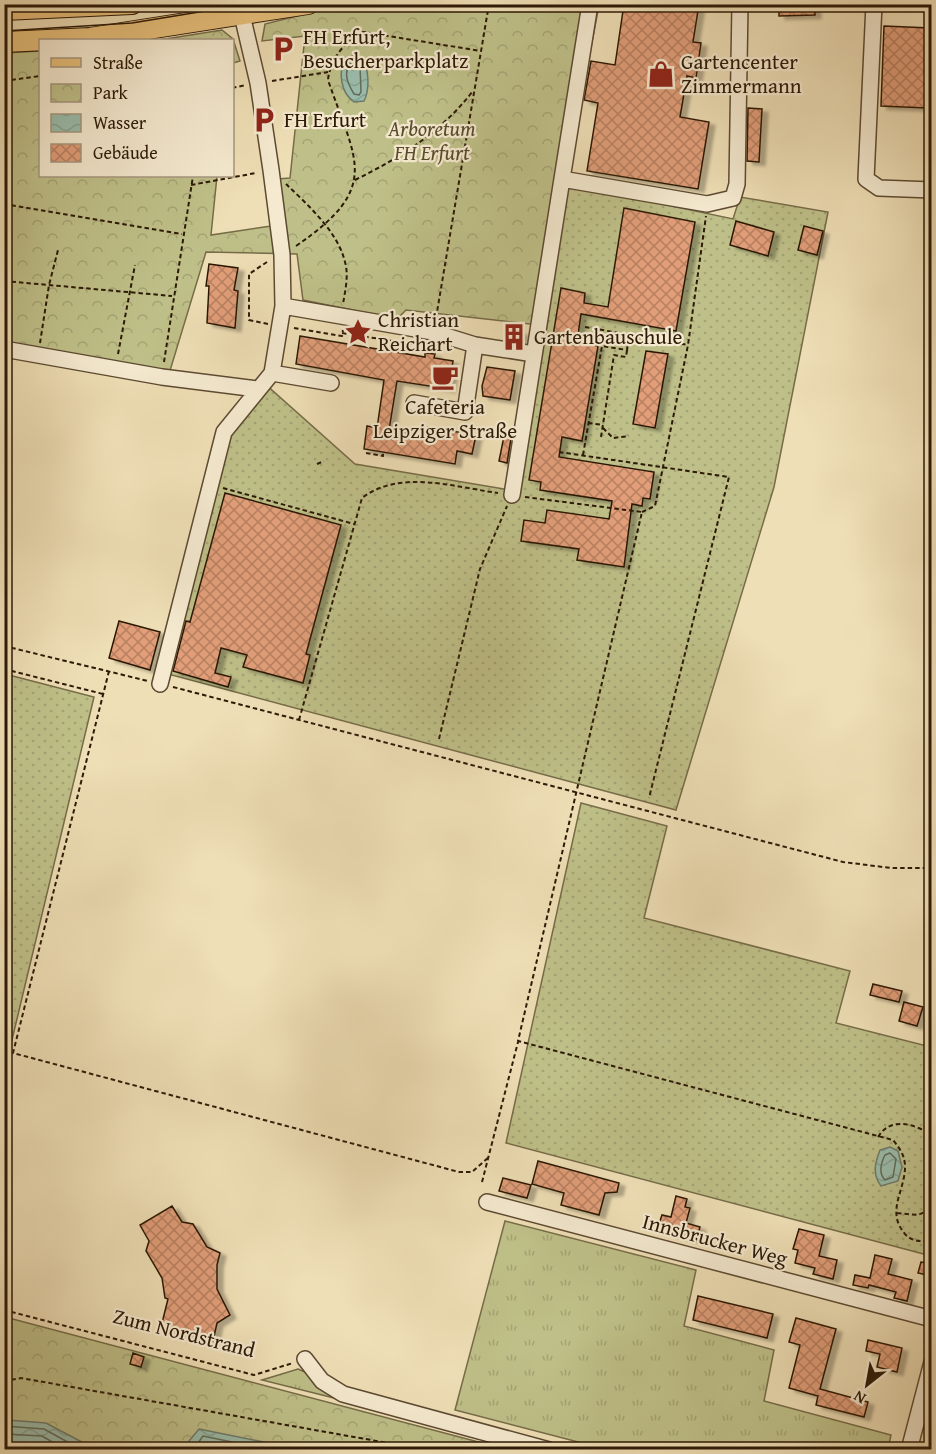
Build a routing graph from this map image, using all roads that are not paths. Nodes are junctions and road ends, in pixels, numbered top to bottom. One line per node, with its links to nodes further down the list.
1 (132, 4): 6 (main road)
2 (308, 4): 8 (main road)
3 (590, 4): 12 (street)
4 (740, 4): 12 (street)
5 (874, 4): 13 (street)
6 (101, 5): 7 (main road)
7 (4, 10)
8 (241, 10): 9 (main road); 14 (street)
9 (68, 39)
10 (39, 40): 11 (main road)
11 (4, 42)
12 (562, 179): 17 (street)
13 (932, 190)
14 (283, 306): 15 (street); 18 (street)
15 (475, 345): 17 (street); 21 (street)
16 (4, 349): 20 (street)
17 (534, 354): 22 (street)
18 (272, 373): 19 (street); 20 (street)
19 (331, 383)
20 (257, 389): 23 (street)
21 (414, 403)
22 (512, 495)
23 (160, 684)
24 (487, 1202): 25 (street, Innsbrucker Weg)
25 (932, 1319)
26 (305, 1359): 28 (street)
27 (932, 1362): 29 (street)
28 (549, 1449)
29 (909, 1449)

